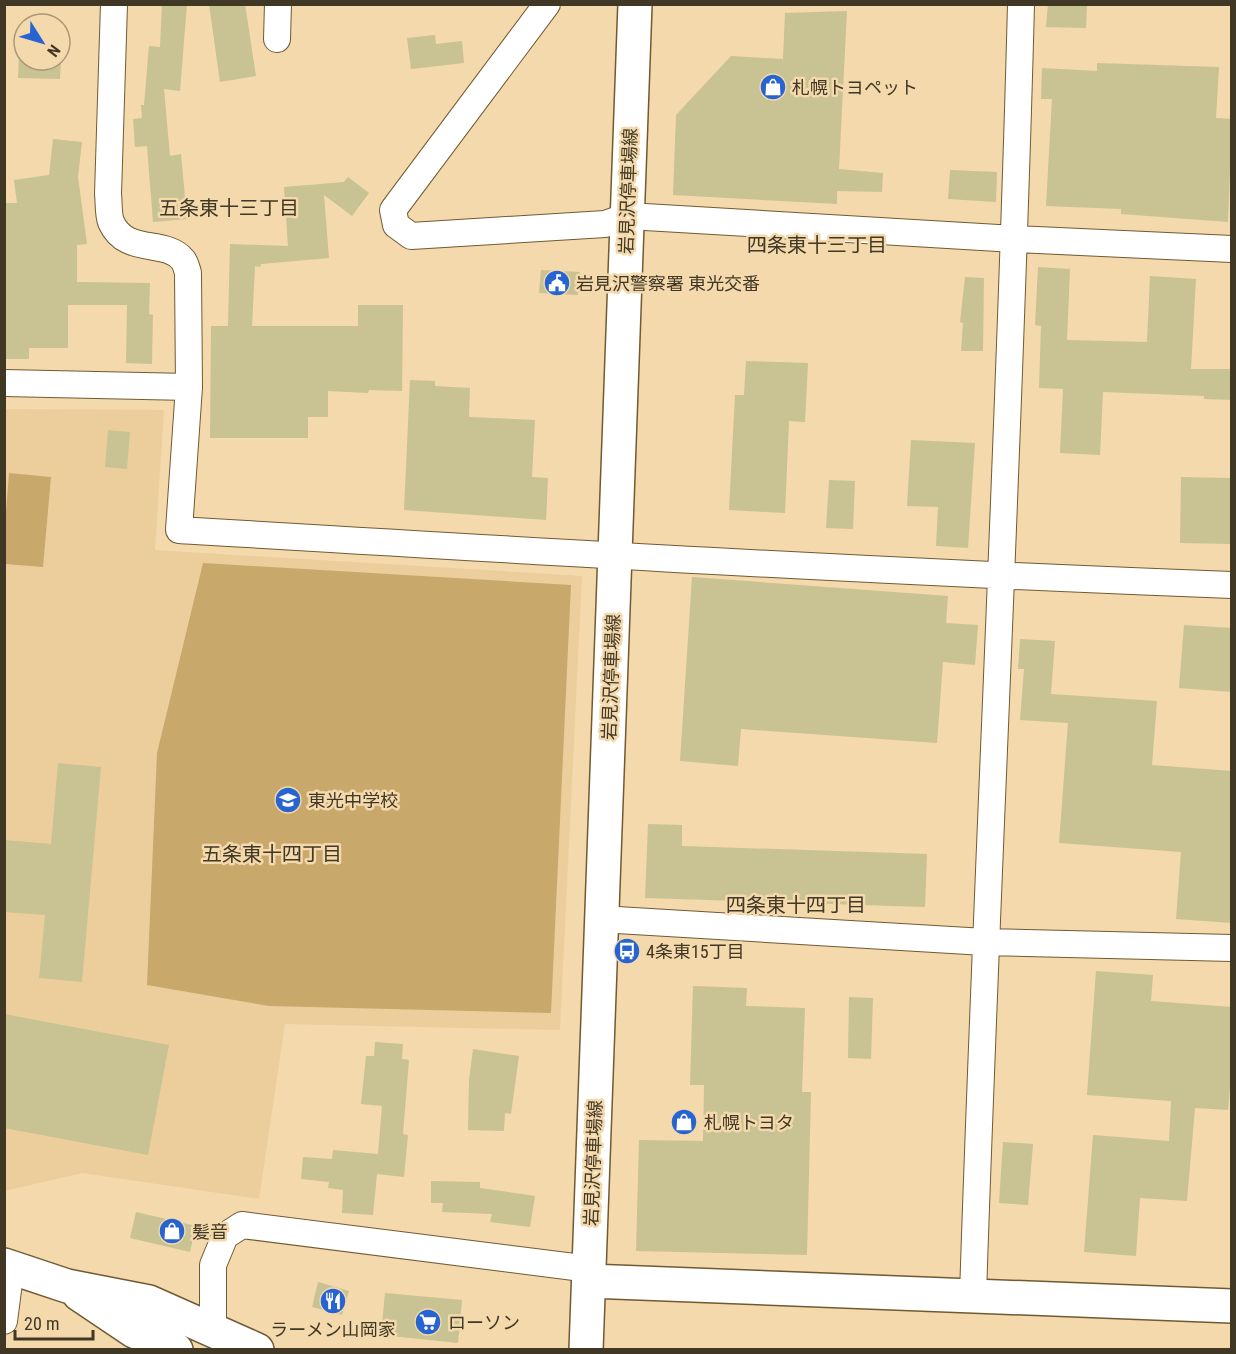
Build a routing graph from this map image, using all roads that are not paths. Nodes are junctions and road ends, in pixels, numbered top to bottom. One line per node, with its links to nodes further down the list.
1 (114, 4): 11 (street)
2 (278, 4): 6 (street)
3 (547, 4): 7 (street)
4 (635, 4): 7 (main road, 岩見沢停車場線)
5 (1021, 4): 8 (street)
6 (277, 39)
7 (628, 216): 8 (street); 12 (main road, 岩見沢停車場線)
8 (1015, 239): 9 (street); 13 (street)
9 (1232, 249)
10 (4, 383): 11 (street)
11 (189, 387): 12 (street)
12 (616, 556): 13 (street); 15 (main road, 岩見沢停車場線)
13 (1000, 577): 14 (street); 16 (street)
14 (1232, 585)
15 (600, 919): 16 (street); 19 (main road, 岩見沢停車場線)
16 (985, 942): 17 (street); 21 (street)
17 (1232, 948)
18 (8, 1266): 20 (main road); 23 (street)
19 (589, 1275): 21 (main road); 24 (street); 27 (main road, 岩見沢停車場線)
20 (67, 1286): 24 (main road); 25 (main road)
21 (973, 1295): 22 (main road)
22 (1232, 1306)
23 (4, 1321)
24 (213, 1329): 26 (main road)
25 (176, 1350)
26 (257, 1350)
27 (586, 1350)

